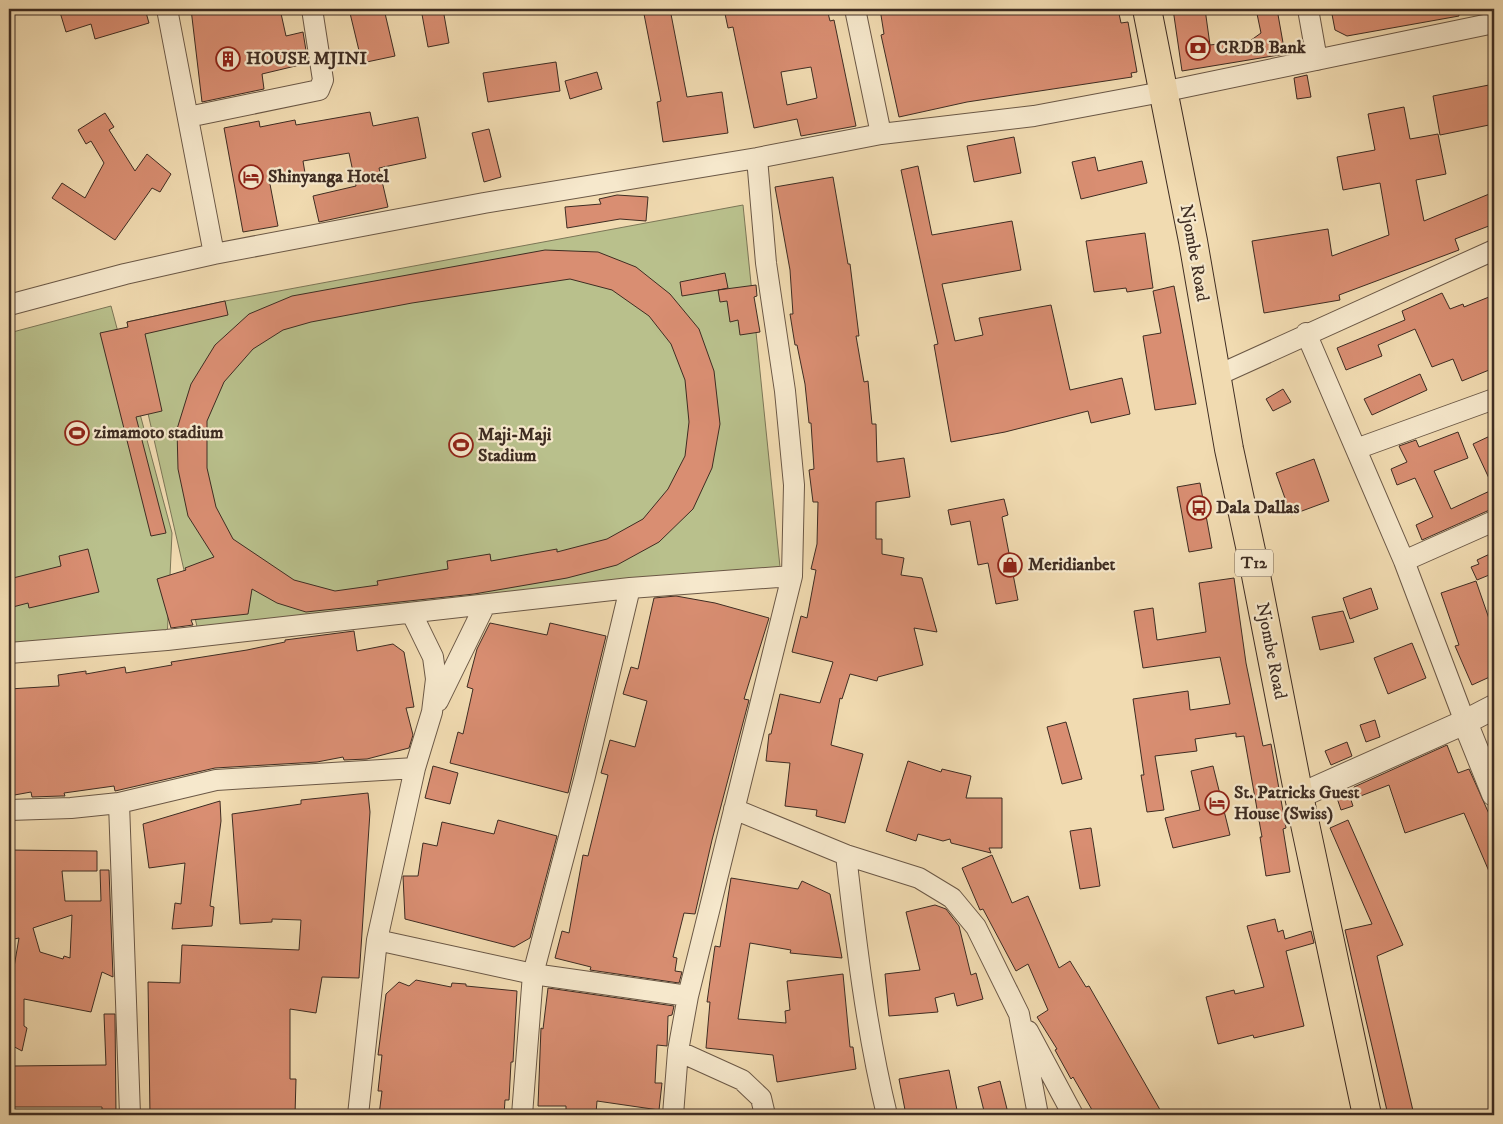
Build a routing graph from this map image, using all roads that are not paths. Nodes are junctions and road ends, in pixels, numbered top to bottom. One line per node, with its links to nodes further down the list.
1 (167, 9): 9 (street)
2 (312, 9): 9 (street)
3 (856, 9): 10 (street)
4 (1147, 9): 8 (highway, Njombe Road / T12)
5 (1308, 9): 7 (street)
6 (1494, 23): 7 (street)
7 (1317, 60): 8 (street)
8 (1162, 92): 10 (street); 16 (highway, Njombe Road / T12)
9 (188, 117): 13 (street)
10 (881, 134): 11 (street)
11 (757, 158): 13 (street); 21 (street)
12 (1494, 250): 15 (street)
13 (214, 254): 14 (street)
14 (9, 305)
15 (1306, 333): 16 (street); 18 (street)
16 (1216, 376): 31 (highway, Njombe Road / T12)
17 (1494, 399): 18 (street)
18 (1356, 449): 20 (street)
19 (1494, 521): 20 (street)
20 (1404, 561): 28 (street)
21 (792, 576): 22 (street); 33 (street)
22 (630, 588): 23 (street); 37 (street)
23 (485, 604): 24 (street); 27 (street)
24 (412, 614): 25 (street); 27 (street)
25 (9, 653)
26 (1494, 707): 28 (street)
27 (432, 712): 29 (street)
28 (1465, 722): 30 (street); 31 (street)
29 (415, 768): 32 (street); 36 (street)
30 (1494, 794)
31 (1299, 796): 49 (highway, Njombe Road / T12)
32 (119, 803): 34 (street); 41 (street)
33 (734, 809): 35 (street); 38 (street)
34 (9, 810)
35 (846, 855): 39 (street); 46 (street)
36 (377, 940): 37 (street); 42 (street)
37 (533, 974): 38 (street); 43 (street)
38 (688, 996): 40 (street)
39 (1019, 1014): 47 (street); 48 (street)
40 (678, 1051): 44 (street); 45 (street)
41 (130, 1115)
42 (358, 1115)
43 (522, 1115)
44 (673, 1115)
45 (765, 1115)
46 (887, 1115)
47 (1038, 1115)
48 (1073, 1115)
49 (1368, 1115)

